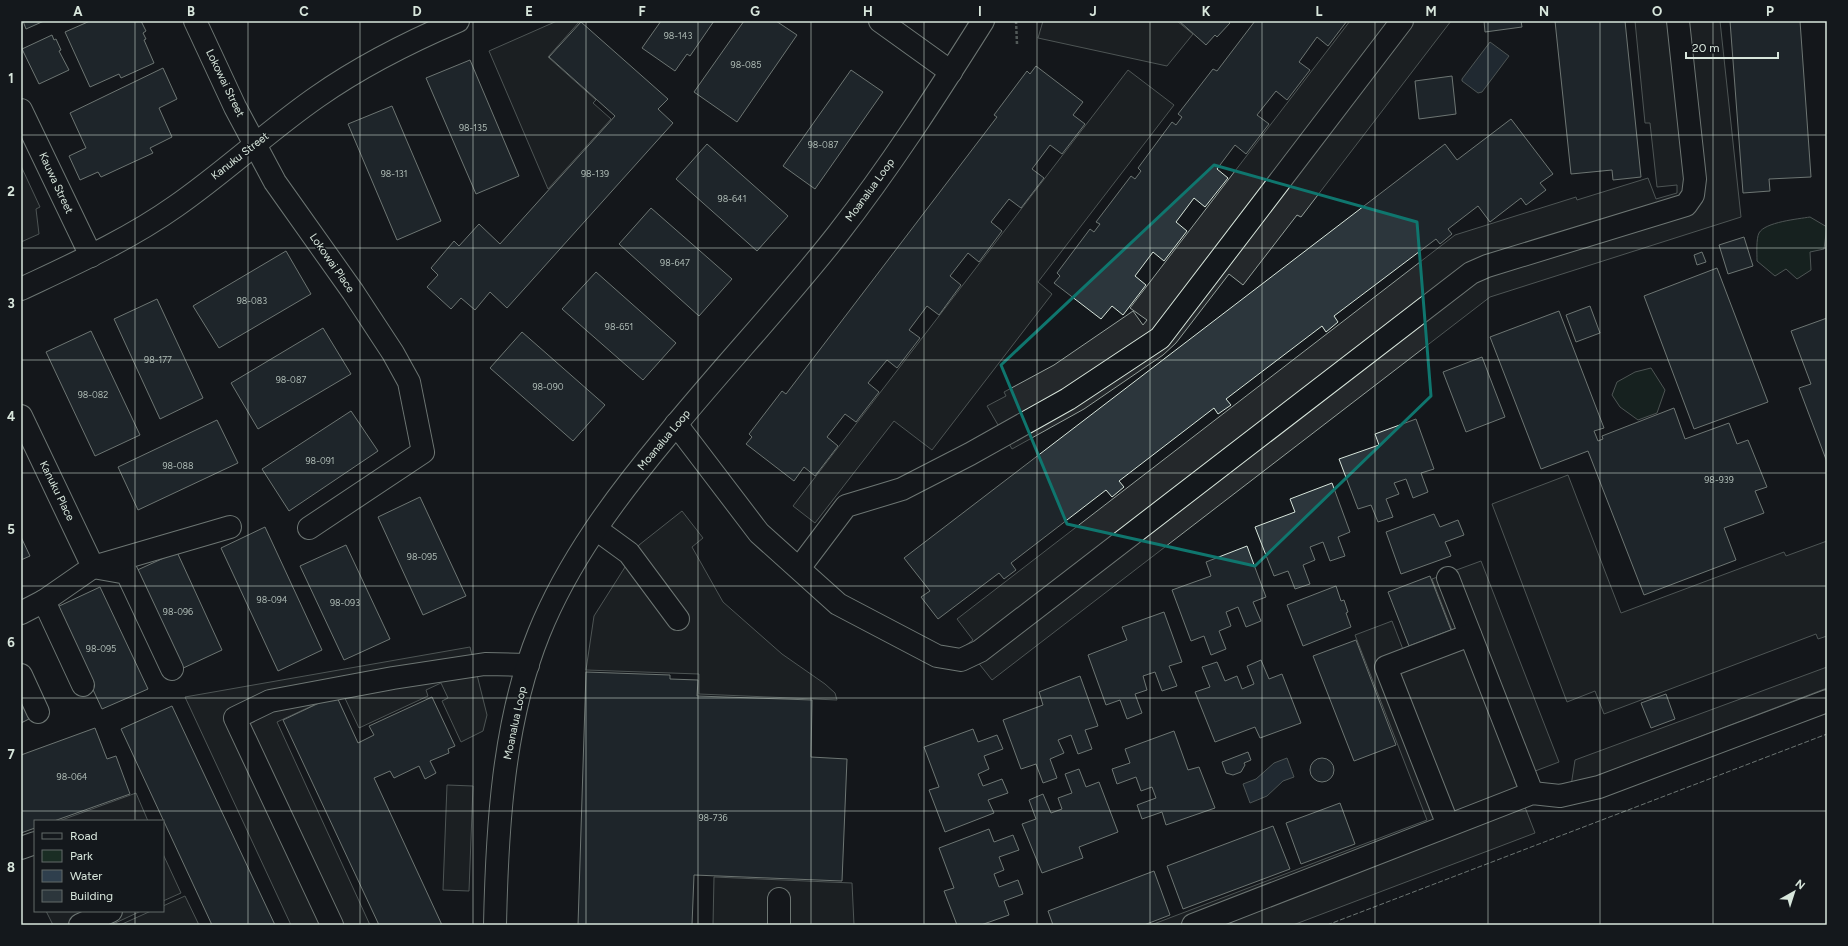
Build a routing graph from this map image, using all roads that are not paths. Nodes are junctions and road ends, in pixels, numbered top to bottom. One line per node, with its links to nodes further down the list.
1 (195, 21): 9 (street, Lokowai Street)
2 (458, 21): 9 (street, Kanuku Street)
3 (880, 21): 7 (street)
4 (984, 21): 7 (street, Moanalua Loop)
5 (1402, 21): 18 (street)
6 (1678, 21): 18 (street)
7 (951, 72): 13 (street, Moanalua Loop)
8 (21, 110): 10 (street, Kauwa Street)
9 (255, 145): 10 (street, Kanuku Street); 15 (street, Lokowai Place)
10 (90, 256): 11 (street, Kanuku Street)
11 (21, 289)
12 (21, 416): 17 (street, Kanuku Place)
13 (676, 424): 16 (street, Moanalua Loop); 18 (street)
14 (230, 526): 17 (street)
15 (309, 528)
16 (596, 528): 22 (street); 24 (street, Moanalua Loop)
17 (93, 567): 20 (street); 25 (street)
18 (800, 567)
19 (1448, 578): 23 (street)
20 (44, 601): 21 (street); 27 (street)
21 (21, 613)
22 (678, 619)
23 (1470, 635): 30 (street); 31 (street)
24 (528, 665): 37 (street); 38 (street, Moanalua Loop)
25 (172, 669)
26 (21, 675): 29 (street)
27 (83, 684)
28 (1827, 701): 30 (street)
29 (38, 712)
30 (1532, 793): 31 (street)
31 (1448, 825): 40 (street)
32 (34, 843): 33 (street)
33 (21, 848)
34 (779, 900): 39 (street)
35 (109, 912): 36 (street)
36 (80, 925)
37 (332, 925)
38 (495, 925)
39 (779, 925)
40 (1193, 925)

